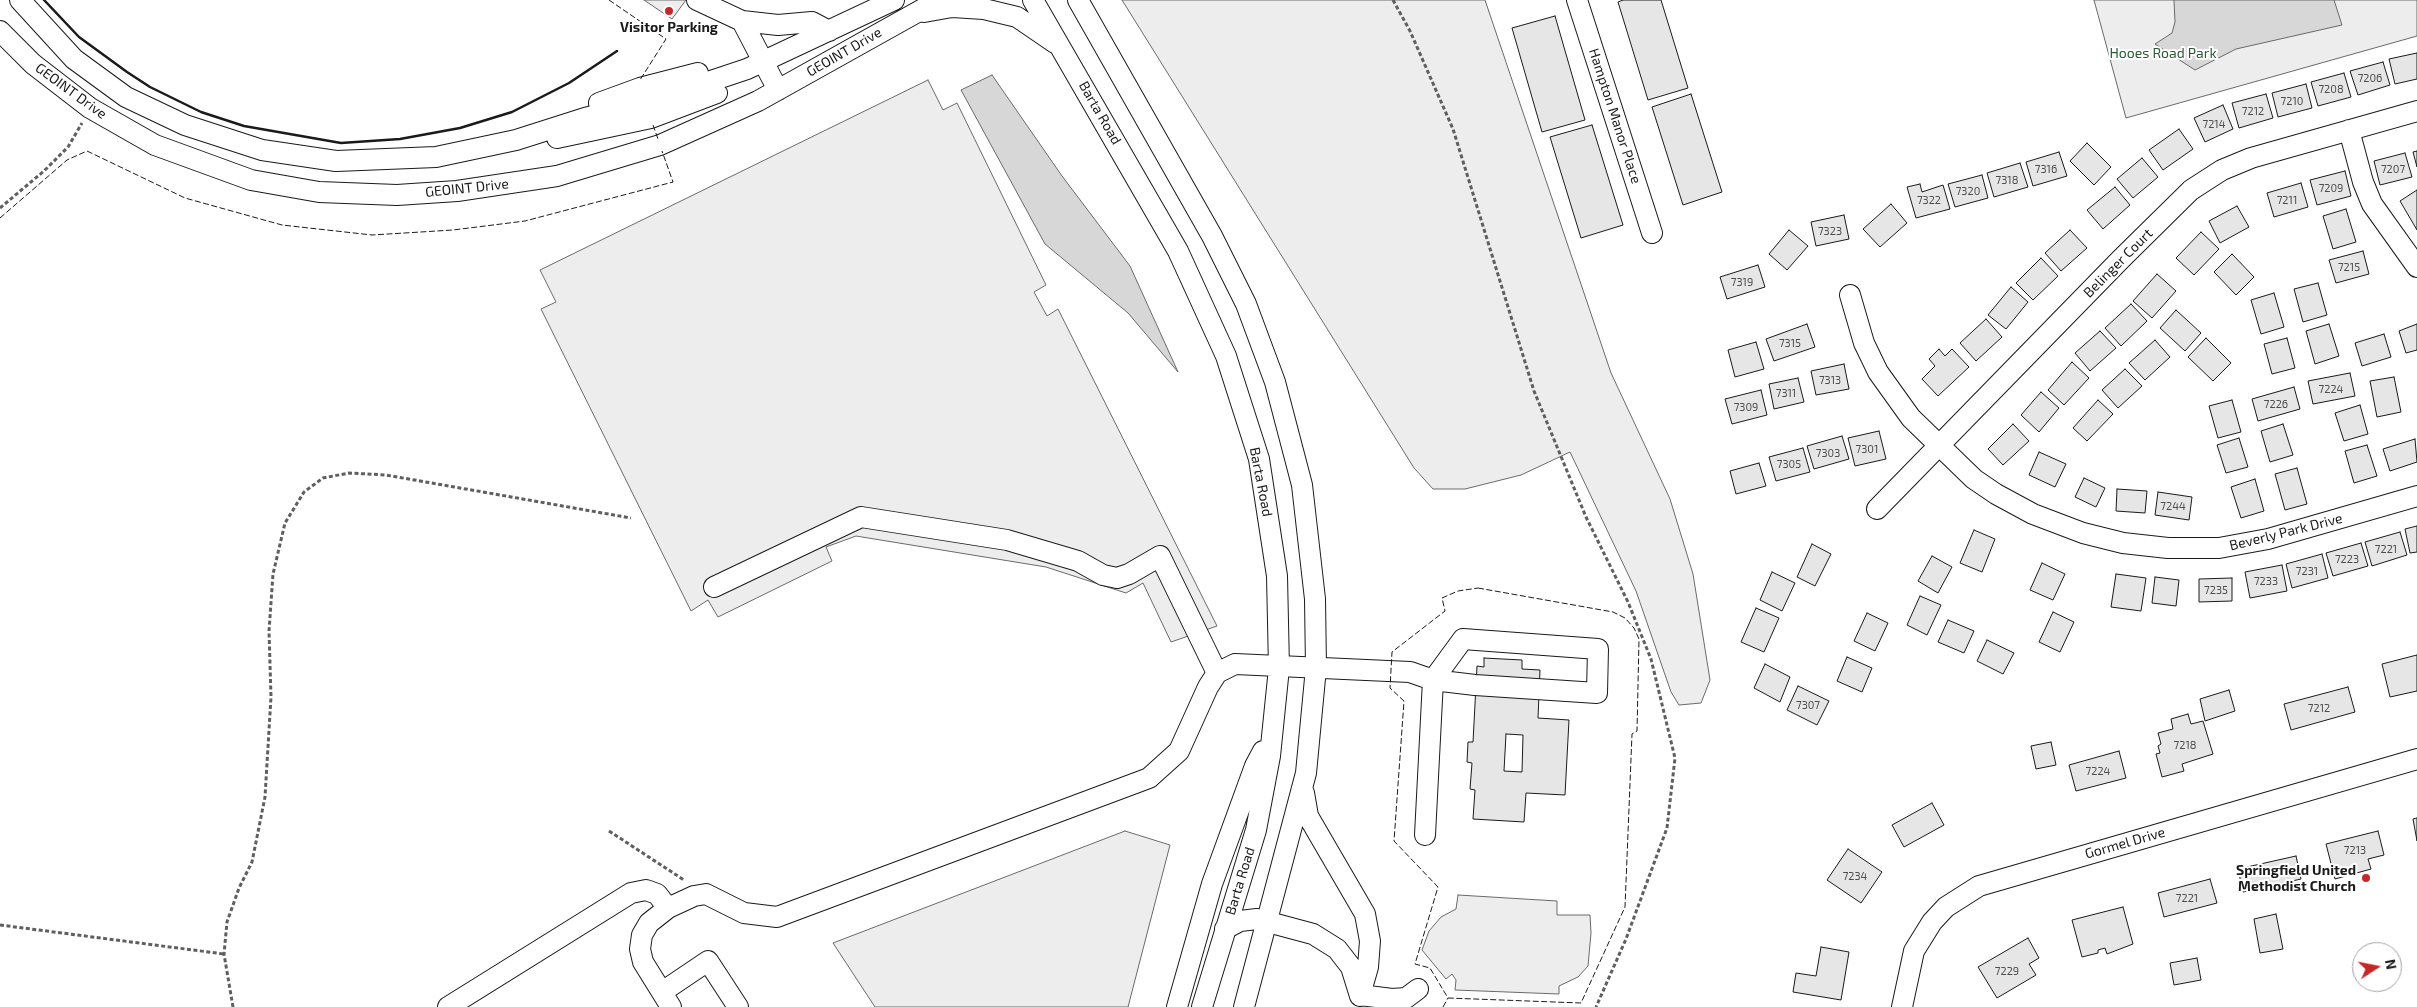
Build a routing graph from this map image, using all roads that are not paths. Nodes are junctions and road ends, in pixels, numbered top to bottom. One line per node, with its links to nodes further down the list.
1 (20, 0): 19 (street, GEOINT Drive)
2 (697, 0): 11 (street)
3 (880, 0): 10 (street)
4 (894, 0): 10 (street, GEOINT Drive)
5 (939, 0): 9 (street, GEOINT Drive)
6 (1033, 0): 14 (street, Barta Road)
7 (1078, 0): 28 (street)
8 (1577, 0): 20 (street, Hampton Manor Place)
9 (912, 14): 14 (street); 16 (street, GEOINT Drive)
10 (864, 15): 13 (street, GEOINT Drive)
11 (742, 21): 13 (street); 15 (street)
12 (0, 31): 16 (street, GEOINT Drive)
13 (829, 31): 15 (street, GEOINT Drive)
14 (1059, 46): 27 (street, Barta Road)
15 (755, 65): 16 (street); 19 (street, GEOINT Drive); 19 (street, GEOINT Drive)
16 (778, 90)
17 (2417, 111): 18 (street, Belinger Court)
18 (2349, 130): 21 (street); 23 (street, Belinger Court)
19 (516, 140)
20 (1652, 233)
21 (2417, 266)
22 (1850, 295): 23 (street, Beverly Park Drive)
23 (1939, 445): 24 (street, Beverly Park Drive); 25 (street, Belinger Court)
24 (2417, 496)
25 (1877, 509)
26 (714, 587): 29 (street)
27 (1279, 668): 28 (street); 29 (street); 31 (street, Barta Road)
28 (1316, 668): 30 (street); 33 (street)
29 (1217, 673): 35 (street)
30 (1433, 680): 30 (street); 34 (street)
31 (1272, 734): 37 (street, Barta Road); 43 (street)
32 (2417, 759): 46 (street, Gormel Drive)
33 (1303, 786): 36 (street); 40 (street)
34 (1425, 835)
35 (668, 908): 39 (street); 41 (street)
36 (1268, 922): 37 (street); 40 (street); 45 (street)
37 (1225, 929): 44 (street, Barta Road)
38 (1418, 989): 40 (street)
39 (666, 1000): 42 (street)
40 (1358, 1001)
41 (448, 1007)
42 (738, 1007)
43 (1177, 1007)
44 (1202, 1007)
45 (1244, 1007)
46 (1902, 1007)

